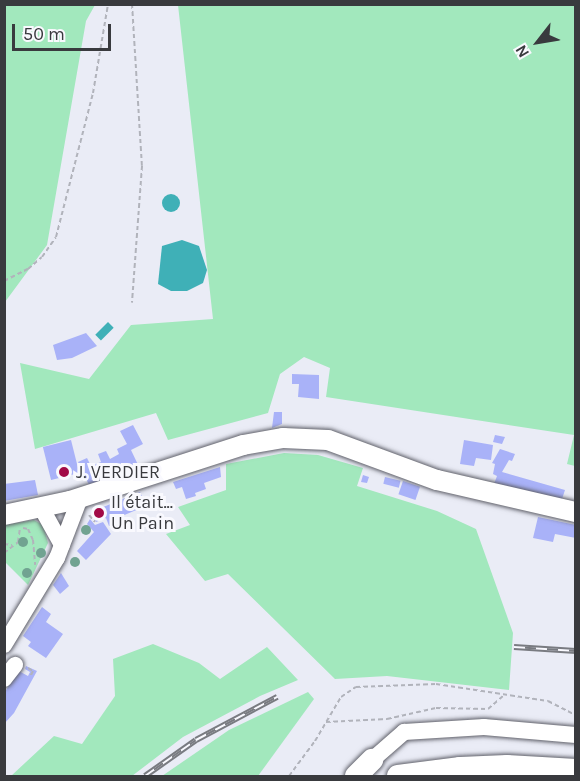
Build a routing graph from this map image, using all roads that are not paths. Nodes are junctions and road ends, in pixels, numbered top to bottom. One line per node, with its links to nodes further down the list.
1 (80, 498): 2 (main road); 3 (main road); 5 (street)
2 (42, 509): 4 (main road); 5 (street)
3 (576, 512)
4 (4, 515)
5 (62, 545): 6 (street)
6 (4, 645)
7 (23, 668): 8 (street)
8 (4, 679)
9 (576, 735): 10 (street)
10 (372, 760): 12 (highway)
11 (576, 770): 13 (highway)
12 (356, 777)
13 (398, 777)

